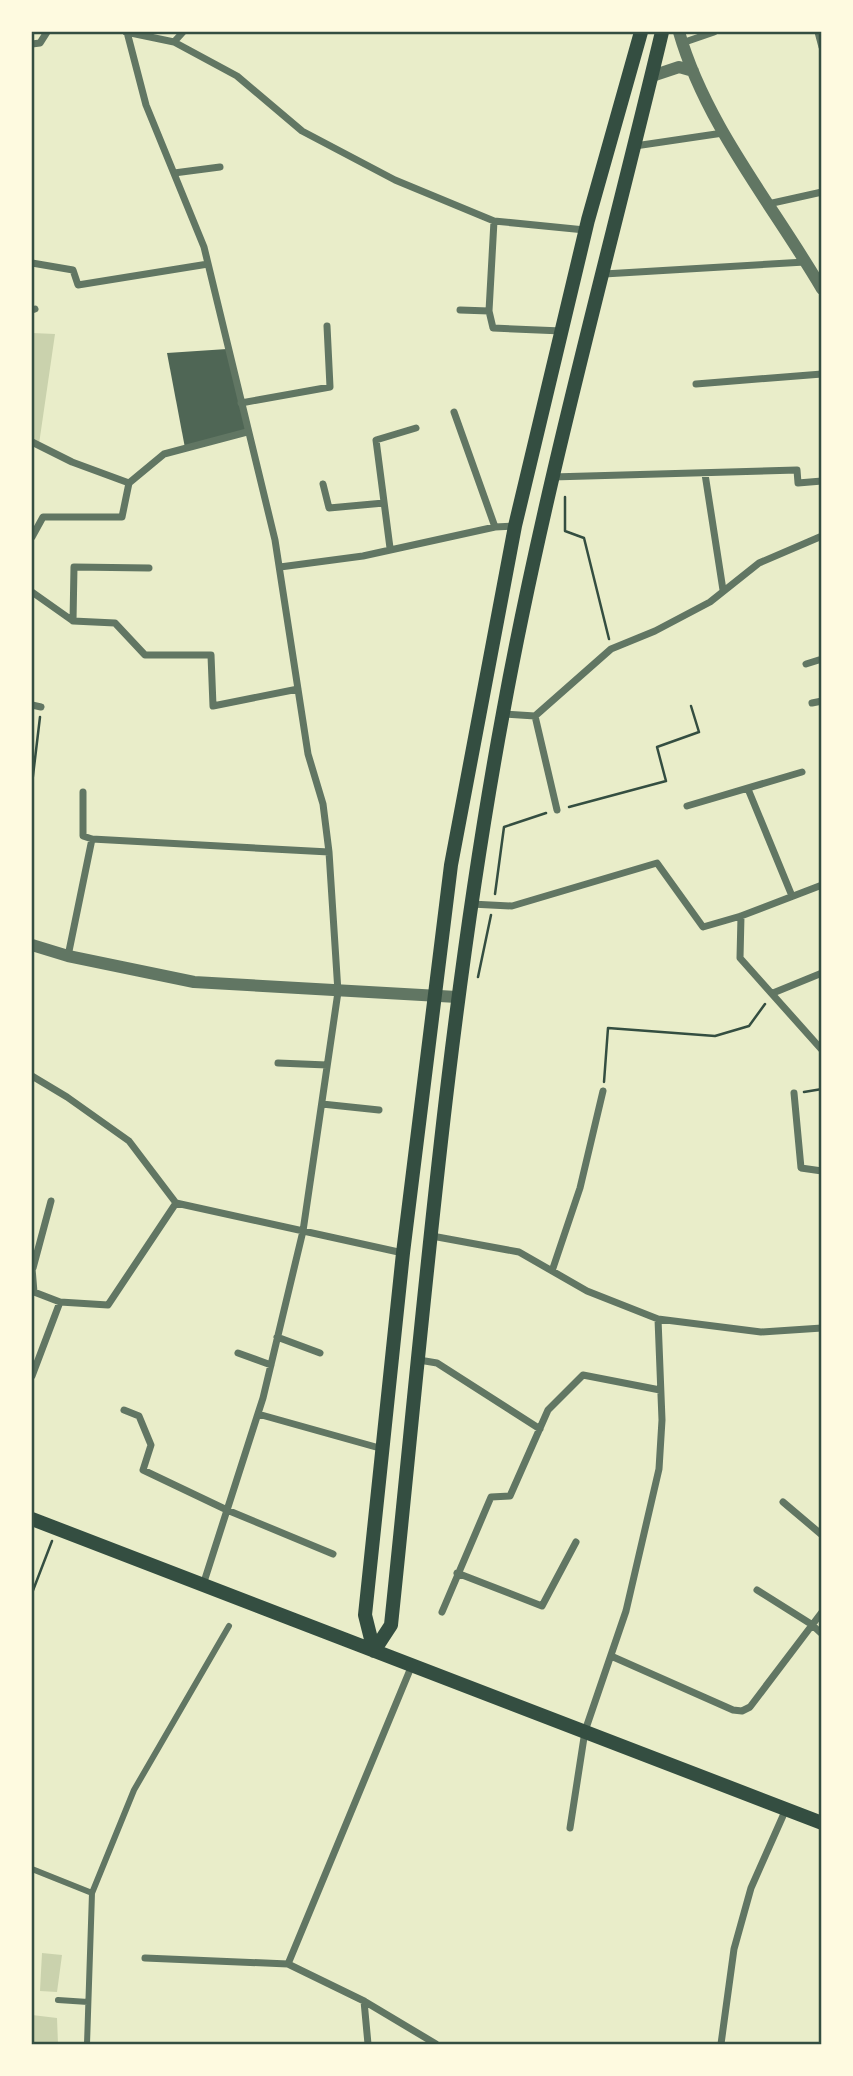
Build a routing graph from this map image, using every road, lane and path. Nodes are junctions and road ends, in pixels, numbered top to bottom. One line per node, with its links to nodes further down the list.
1 (47, 32): 10 (street)
2 (127, 32): 9 (street); 17 (street)
3 (183, 32): 9 (street)
4 (641, 32): 21 (main road)
5 (662, 32): 13 (main road)
6 (714, 32): 8 (street)
7 (818, 32): 11 (street)
8 (680, 37): 12 (street)
9 (174, 42): 20 (street)
10 (32, 44)
11 (821, 47)
12 (693, 71): 13 (street); 14 (street)
13 (652, 76): 15 (main road)
14 (724, 133): 15 (street); 19 (street)
15 (634, 146): 25 (main road)
16 (220, 167): 17 (street)
17 (174, 173): 24 (street)
18 (821, 192): 19 (street)
19 (768, 204): 22 (street)
20 (494, 221): 21 (street); 28 (street)
21 (586, 230): 30 (main road)
22 (806, 262): 25 (street); 26 (street)
23 (32, 263): 24 (street)
24 (208, 264): 33 (street)
25 (604, 274): 39 (main road)
26 (821, 289)
27 (460, 310): 28 (street)
28 (489, 311): 30 (street)
29 (327, 326): 33 (street)
30 (562, 331): 44 (main road)
31 (821, 373): 32 (street)
32 (696, 384)
33 (241, 403): 36 (street)
34 (454, 412): 45 (street)
35 (416, 428): 43 (street)
36 (247, 432): 41 (street); 50 (street)
37 (32, 442): 41 (street)
38 (705, 474): 39 (street); 40 (street); 52 (street)
39 (552, 477): 46 (main road); 55 (path)
40 (821, 481)
41 (129, 483): 48 (street)
42 (323, 484): 43 (street)
43 (384, 503): 49 (street)
44 (515, 526): 45 (street); 46 (main road); 85 (main road)
45 (495, 527): 49 (street)
46 (538, 532): 64 (main road)
47 (821, 536): 52 (street)
48 (32, 537)
49 (390, 548): 50 (street)
50 (280, 567): 58 (street)
51 (149, 568): 54 (street)
52 (723, 590): 55 (street)
53 (32, 592): 54 (street)
54 (73, 621): 58 (street)
55 (611, 649): 65 (street)
56 (821, 659): 57 (street)
57 (806, 664)
58 (298, 690): 73 (street)
59 (821, 701): 60 (street)
60 (812, 704)
61 (32, 705): 62 (street)
62 (41, 706): 67 (path)
63 (691, 706): 71 (path)
64 (502, 714): 65 (street); 76 (main road)
65 (535, 716): 71 (street)
66 (802, 772): 68 (street)
67 (32, 784)
68 (748, 789): 70 (street); 75 (street)
69 (83, 792): 72 (street)
70 (687, 806)
71 (557, 810): 77 (path)
72 (92, 839): 73 (street); 80 (street)
73 (329, 852): 83 (street)
74 (821, 885): 75 (street)
75 (792, 896): 78 (street)
76 (470, 904): 77 (street); 86 (main road)
77 (493, 906): 78 (street); 82 (path)
78 (741, 916): 84 (street)
79 (32, 945): 80 (street)
80 (68, 956): 83 (street)
81 (821, 973): 84 (street)
82 (477, 982)
83 (338, 992): 85 (street); 89 (street)
84 (773, 992): 87 (street); 92 (path)
85 (435, 995): 86 (street); 101 (main road)
86 (457, 997): 100 (main road)
87 (821, 1050)
88 (278, 1063): 89 (street)
89 (327, 1065): 94 (street)
90 (32, 1076): 98 (street)
91 (821, 1089): 93 (path)
92 (603, 1091): 103 (street)
93 (794, 1093): 96 (street)
94 (321, 1104): 95 (street); 99 (street)
95 (379, 1110)
96 (821, 1171)
97 (51, 1201): 102 (street)
98 (176, 1203): 99 (street); 104 (street)
99 (303, 1231): 101 (street); 107 (street)
100 (432, 1236): 103 (street); 110 (main road)
101 (403, 1253): 117 (main road)
102 (32, 1268): 104 (street)
103 (552, 1271): 105 (street)
104 (60, 1302): 112 (street)
105 (658, 1319): 106 (street); 113 (street)
106 (821, 1328)
107 (277, 1337): 109 (street); 111 (street)
108 (238, 1353): 111 (street)
109 (320, 1353)
110 (419, 1360): 116 (street); 118 (main road)
111 (271, 1365): 115 (street)
112 (32, 1376)
113 (660, 1390): 116 (street); 137 (street)
114 (124, 1410): 121 (street)
115 (258, 1414): 119 (street); 121 (street)
116 (540, 1429): 127 (street)
117 (386, 1434): 118 (main road); 119 (main road)
118 (410, 1439): 136 (main road)
119 (384, 1450): 136 (main road)
120 (783, 1502): 124 (street)
121 (228, 1510): 126 (street); 128 (street)
122 (32, 1519): 123 (main road)
123 (57, 1528): 128 (main road); 130 (path)
124 (821, 1535)
125 (576, 1542): 127 (street)
126 (333, 1554)
127 (457, 1573): 131 (street)
128 (203, 1585): 136 (main road)
129 (757, 1590): 133 (street)
130 (32, 1593)
131 (442, 1612)
132 (821, 1612): 133 (street)
133 (811, 1624): 135 (street); 137 (street)
134 (229, 1626): 144 (street)
135 (821, 1634)
136 (374, 1651): 138 (main road)
137 (611, 1656): 139 (street)
138 (412, 1665): 139 (main road); 146 (street)
139 (585, 1731): 140 (main road); 142 (street)
140 (786, 1808): 141 (main road); 153 (street)
141 (821, 1823)
142 (570, 1828)
143 (32, 1869): 144 (street)
144 (92, 1893): 149 (street)
145 (145, 1958): 146 (street)
146 (288, 1964): 148 (street)
147 (58, 2000): 149 (street)
148 (364, 2001): 151 (street); 152 (street)
149 (88, 2002): 150 (street)
150 (87, 2045)
151 (368, 2045)
152 (436, 2045)
153 (721, 2045)

